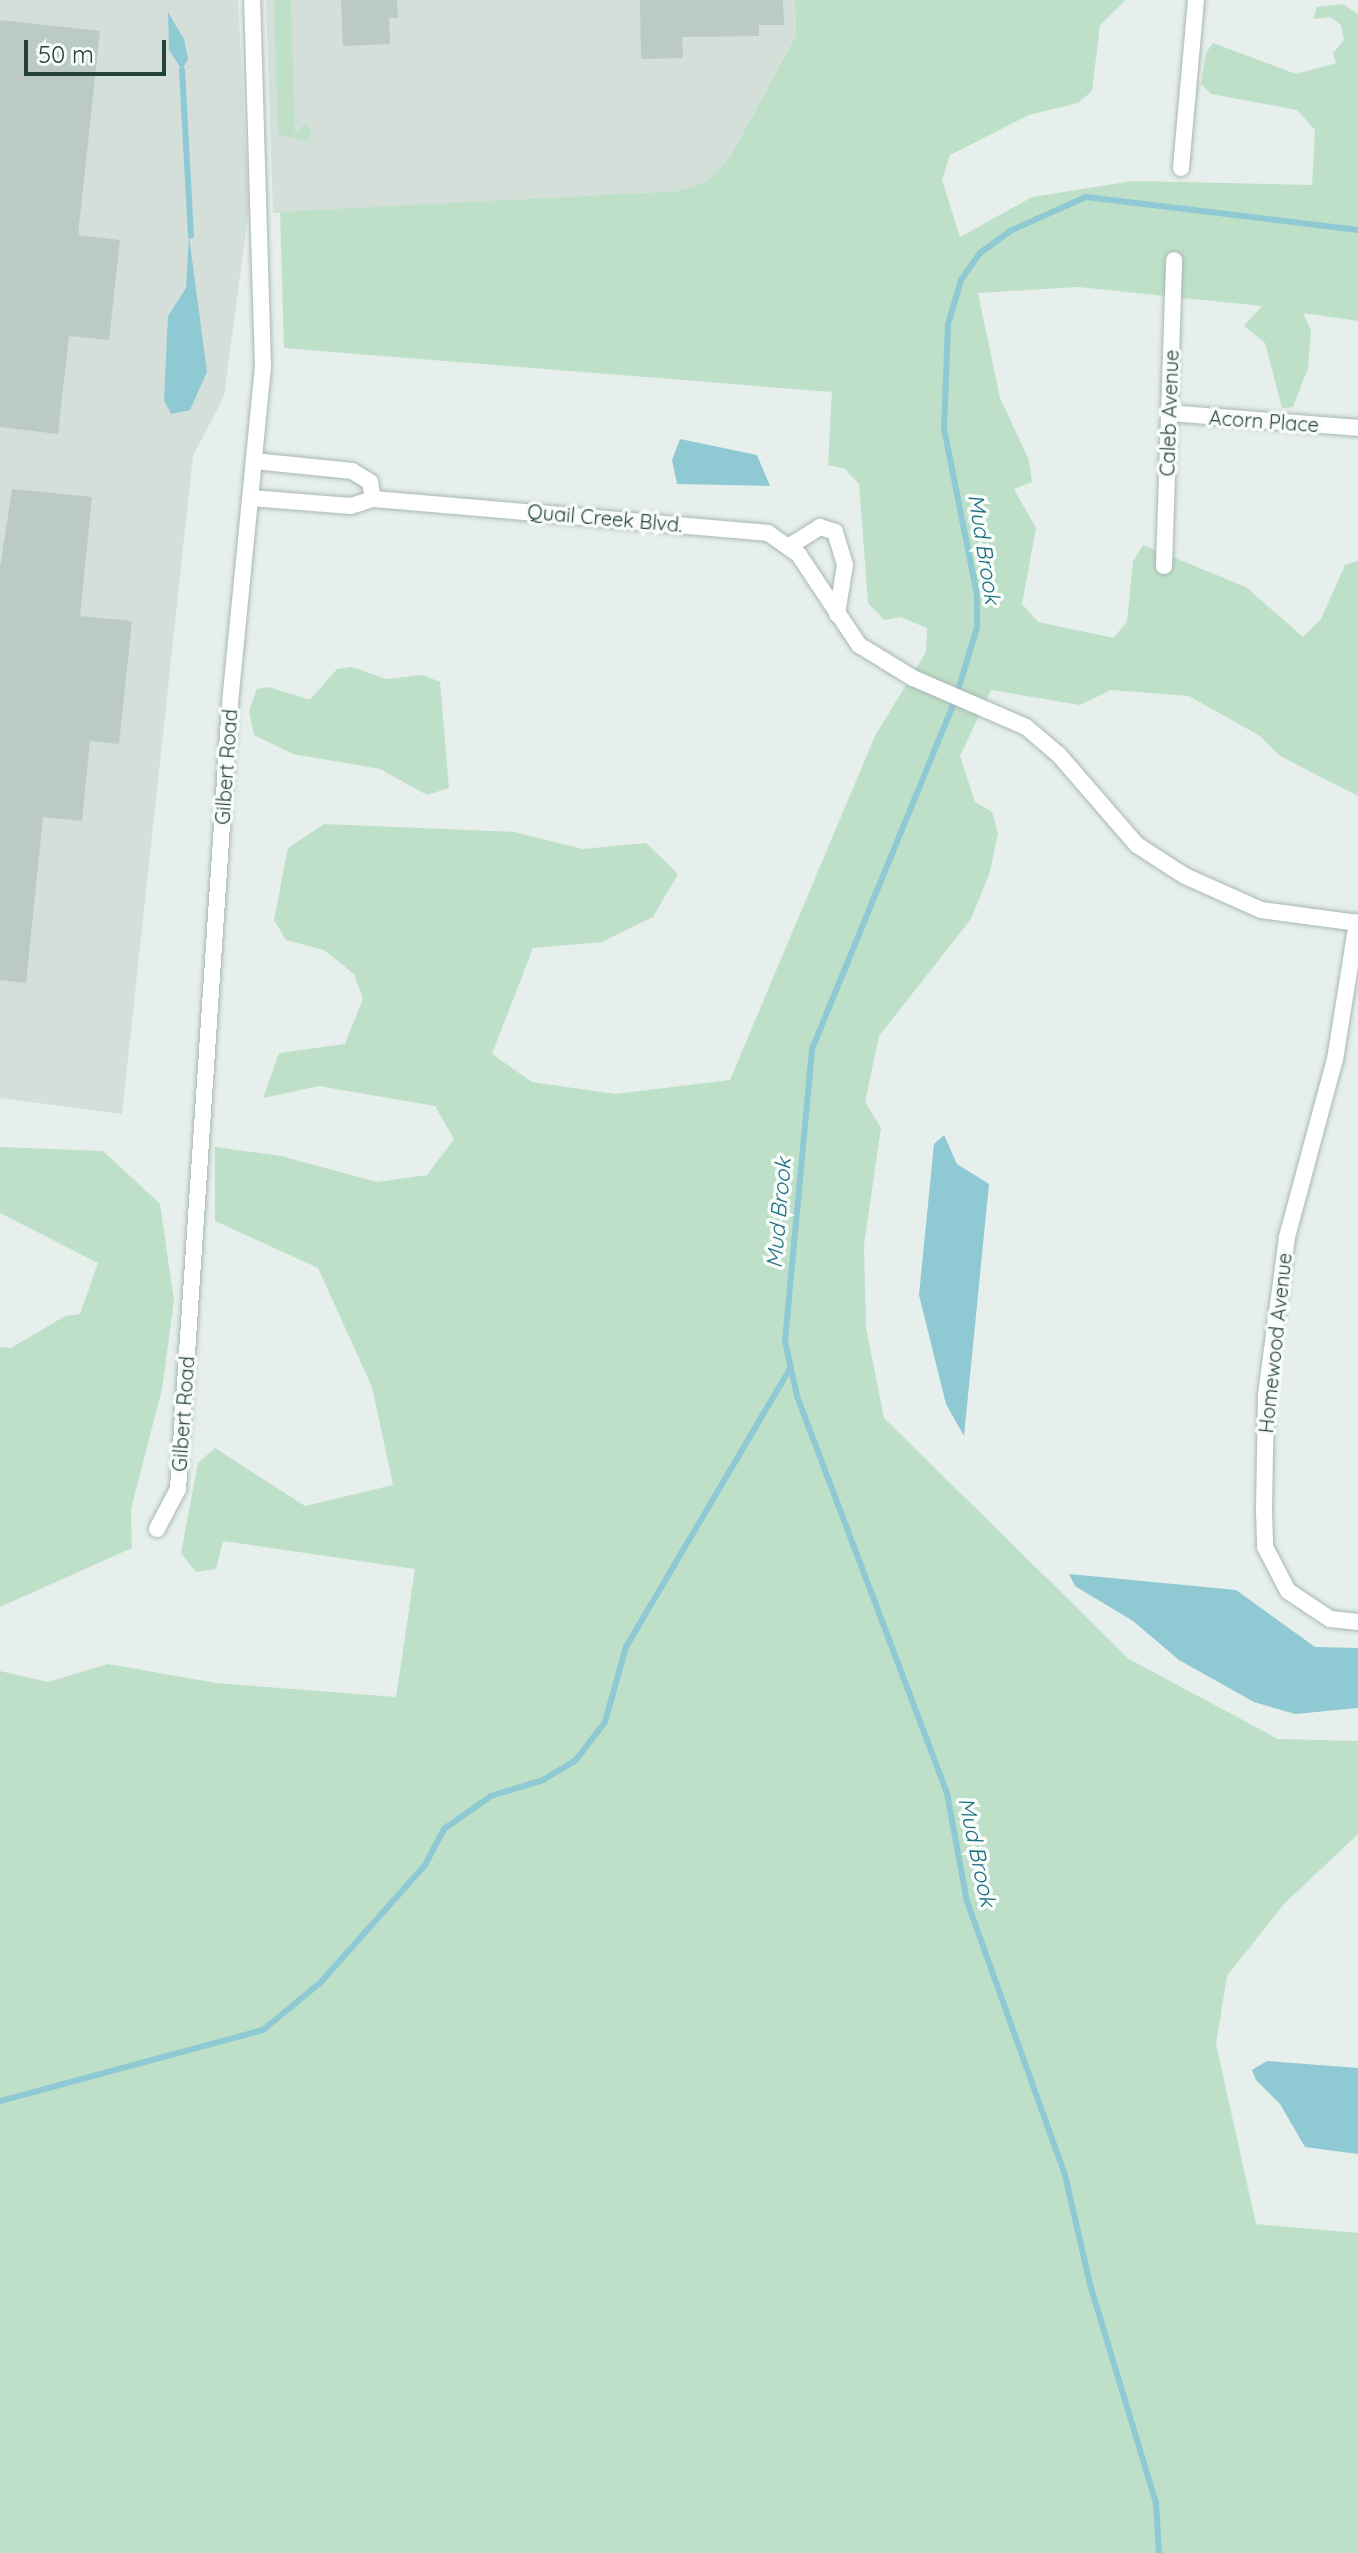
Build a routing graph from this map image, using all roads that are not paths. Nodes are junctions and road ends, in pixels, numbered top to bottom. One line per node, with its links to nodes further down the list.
1 (252, 0): 7 (street, Gilbert Road)
2 (1196, 0): 3 (street)
3 (1181, 168)
4 (1174, 260): 5 (street, Caleb Avenue)
5 (1169, 413): 6 (street, Acorn Place); 11 (street, Caleb Avenue)
6 (1358, 428)
7 (254, 461): 8 (street, Gilbert Road); 9 (street)
8 (251, 498): 9 (street, Quail Creek Blvd.); 14 (street, Gilbert Road)
9 (373, 499): 10 (street, Quail Creek Blvd.)
10 (788, 547): 12 (street); 12 (street)
11 (1164, 566)
12 (837, 614): 13 (street)
13 (1358, 922): 15 (street, Homewood Avenue)
14 (157, 1529)
15 (1358, 1622)

